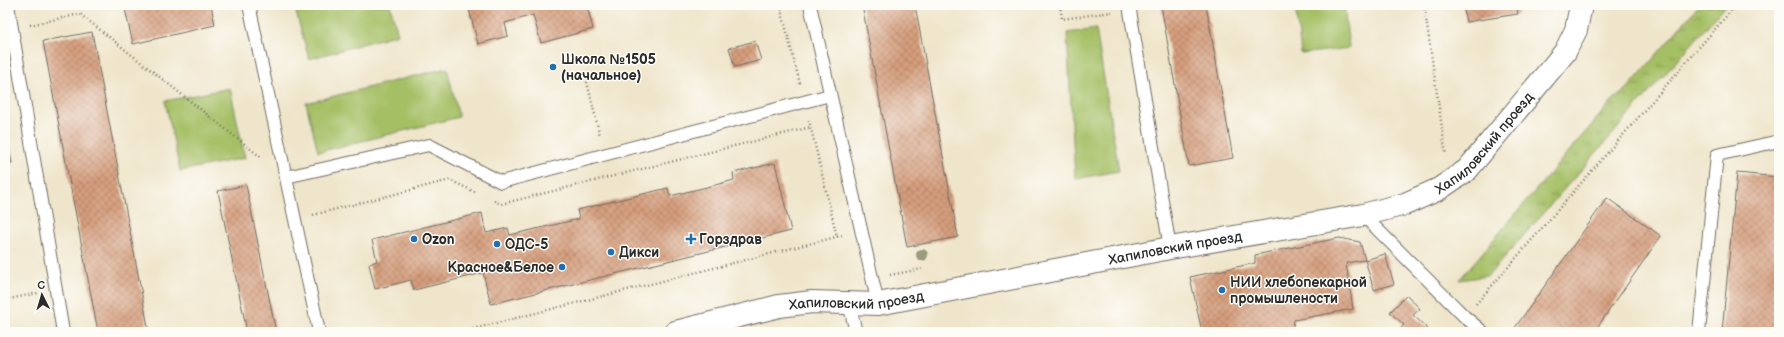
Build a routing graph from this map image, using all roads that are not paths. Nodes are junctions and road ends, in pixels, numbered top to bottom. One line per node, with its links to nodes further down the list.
1 (8, 5): 13 (lane)
2 (249, 5): 8 (lane)
3 (810, 5): 6 (lane)
4 (1581, 5): 9 (street, Хапиловский проезд)
5 (1129, 7): 10 (lane)
6 (830, 95): 8 (lane); 12 (lane)
7 (1779, 141): 18 (lane)
8 (286, 177): 14 (lane)
9 (1363, 215): 10 (street, Хапиловский проезд); 17 (lane)
10 (1170, 248): 12 (street, Хапиловский проезд)
11 (849, 304): 12 (street, Хапиловский проезд); 15 (street, Хапиловский проезд); 16 (lane)
12 (878, 304)
13 (63, 332)
14 (318, 332)
15 (676, 332)
16 (856, 332)
17 (1483, 332)
18 (1699, 332)

